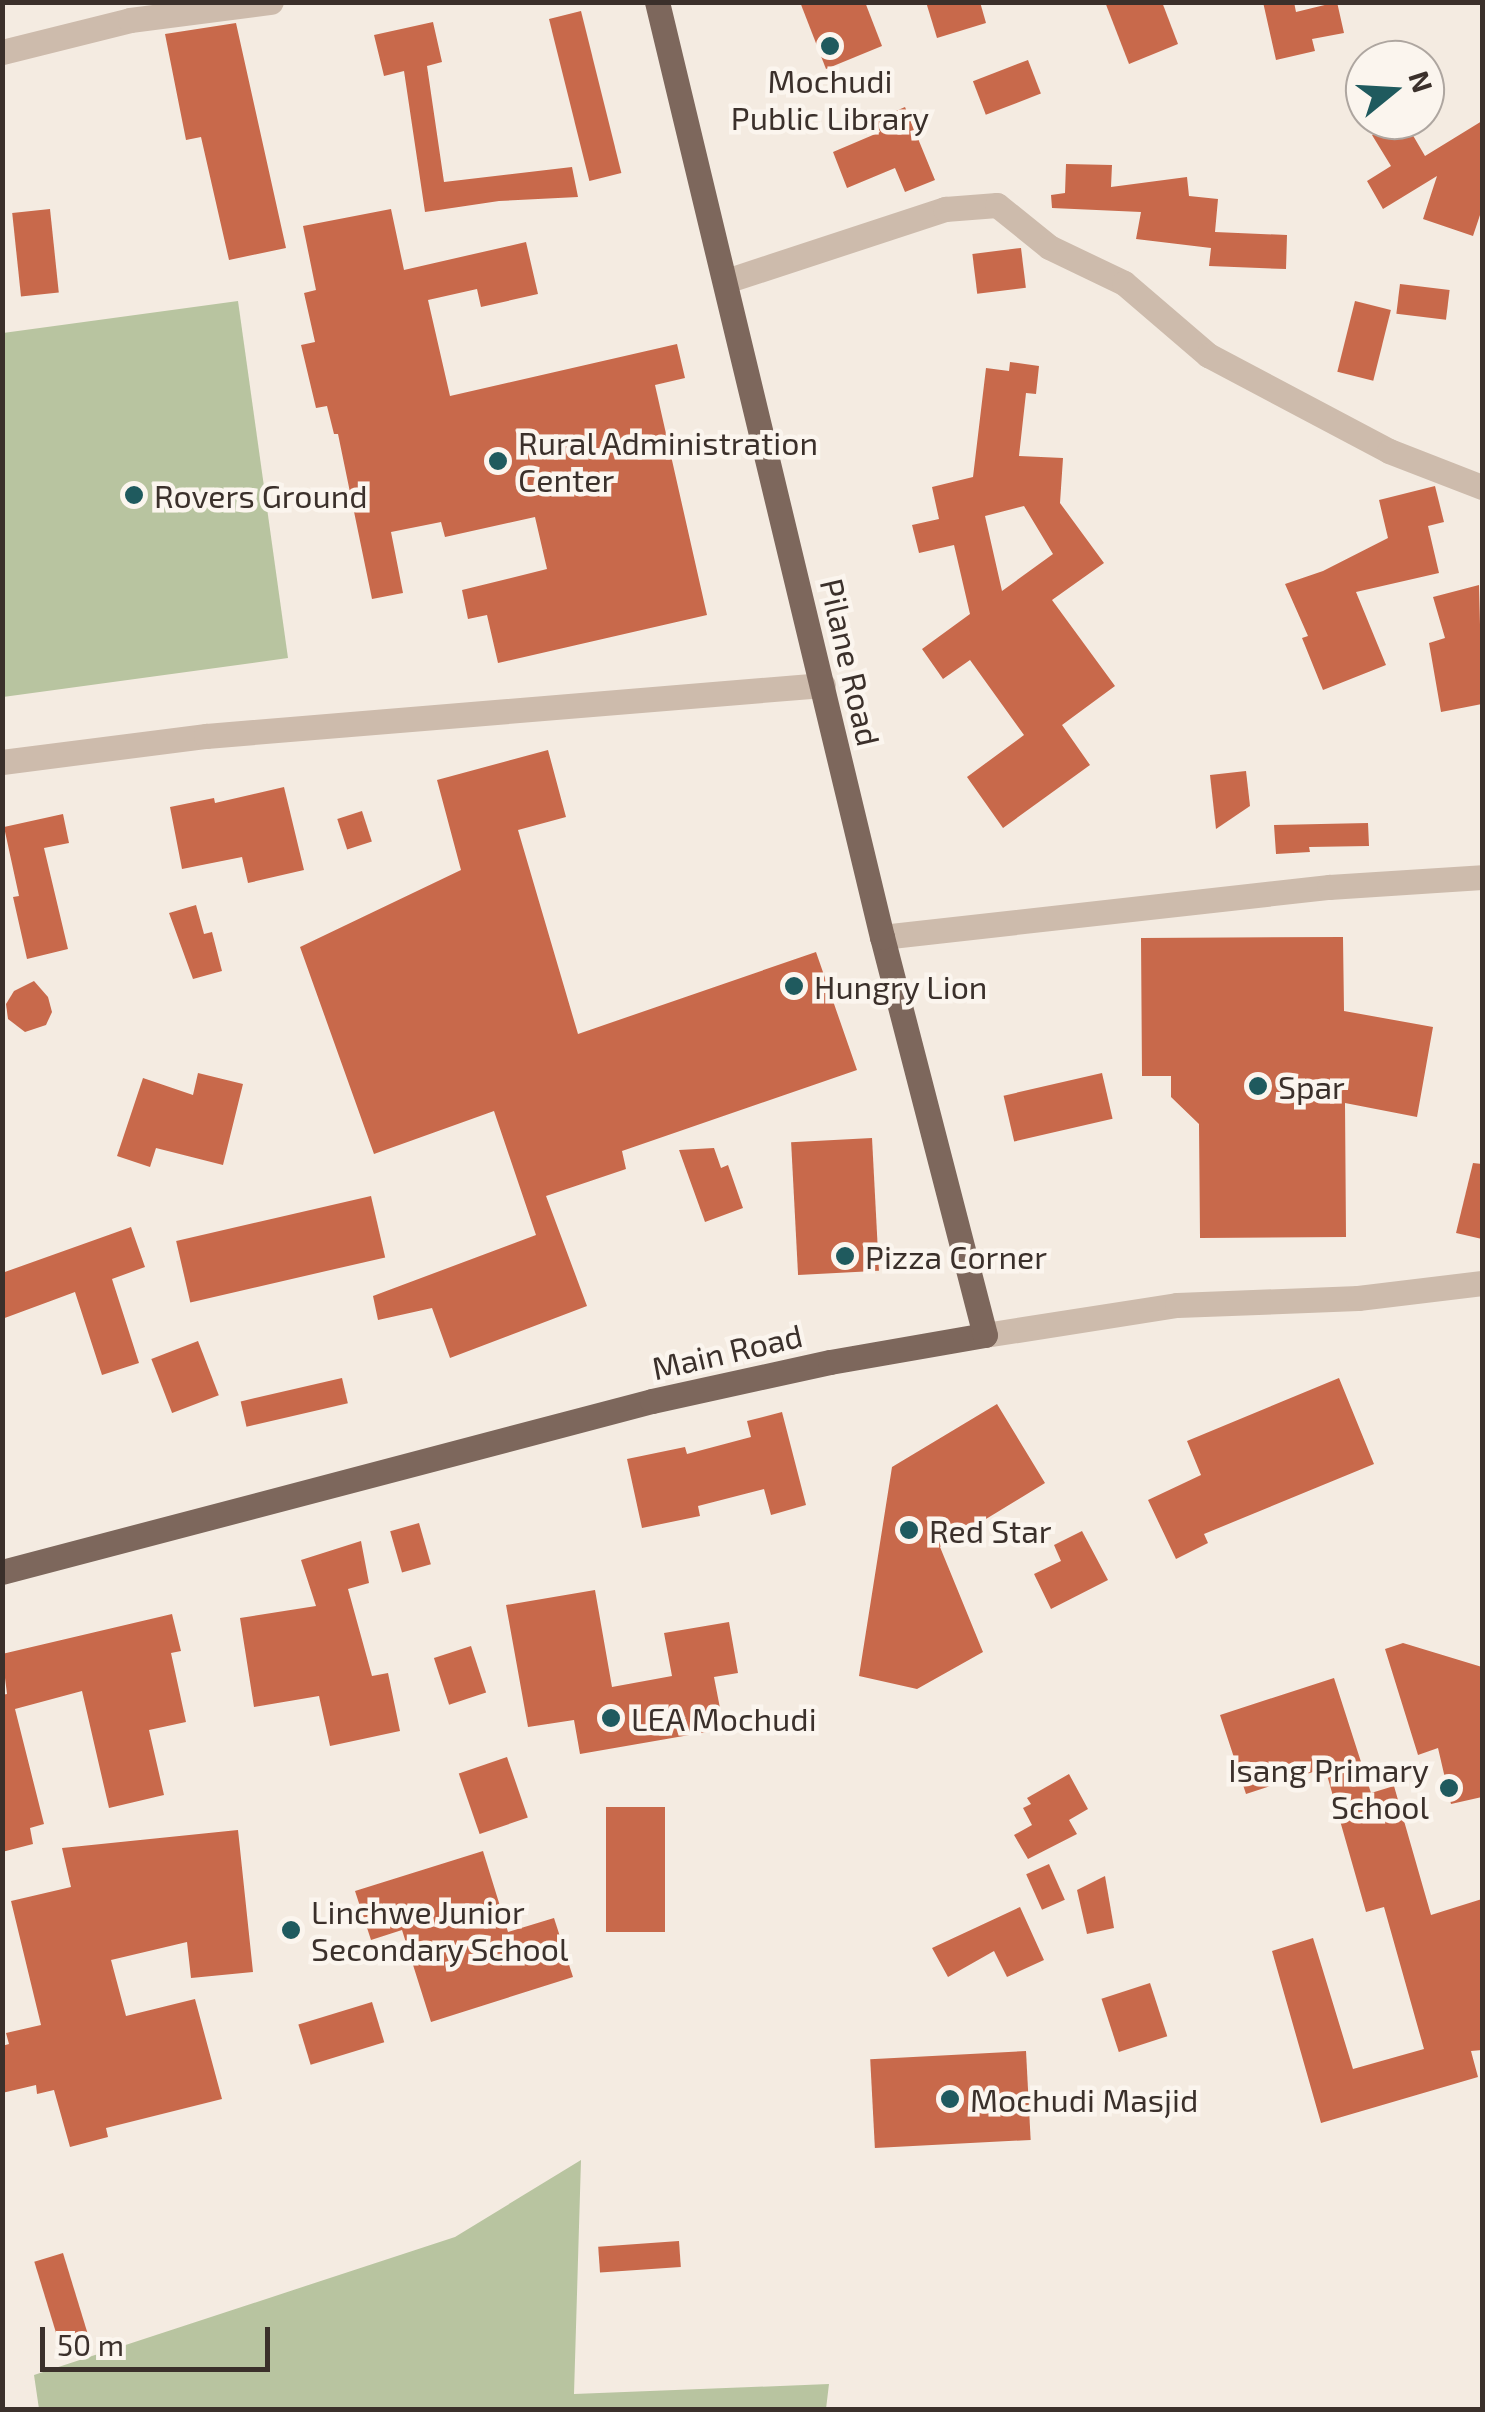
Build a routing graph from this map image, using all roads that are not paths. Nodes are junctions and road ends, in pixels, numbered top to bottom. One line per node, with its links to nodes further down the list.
1 (271, 2): 3 (street)
2 (657, 2): 4 (main road, Pilane Road)
3 (2, 52)
4 (726, 282): 5 (street); 6 (main road, Pilane Road)
5 (1482, 487)
6 (823, 686): 7 (street); 9 (main road, Pilane Road)
7 (2, 762)
8 (1482, 877): 9 (street)
9 (882, 937): 11 (main road, Pilane Road)
10 (1482, 1283): 11 (street, Main Road)
11 (985, 1336): 12 (main road, Main Road)
12 (2, 1572)

